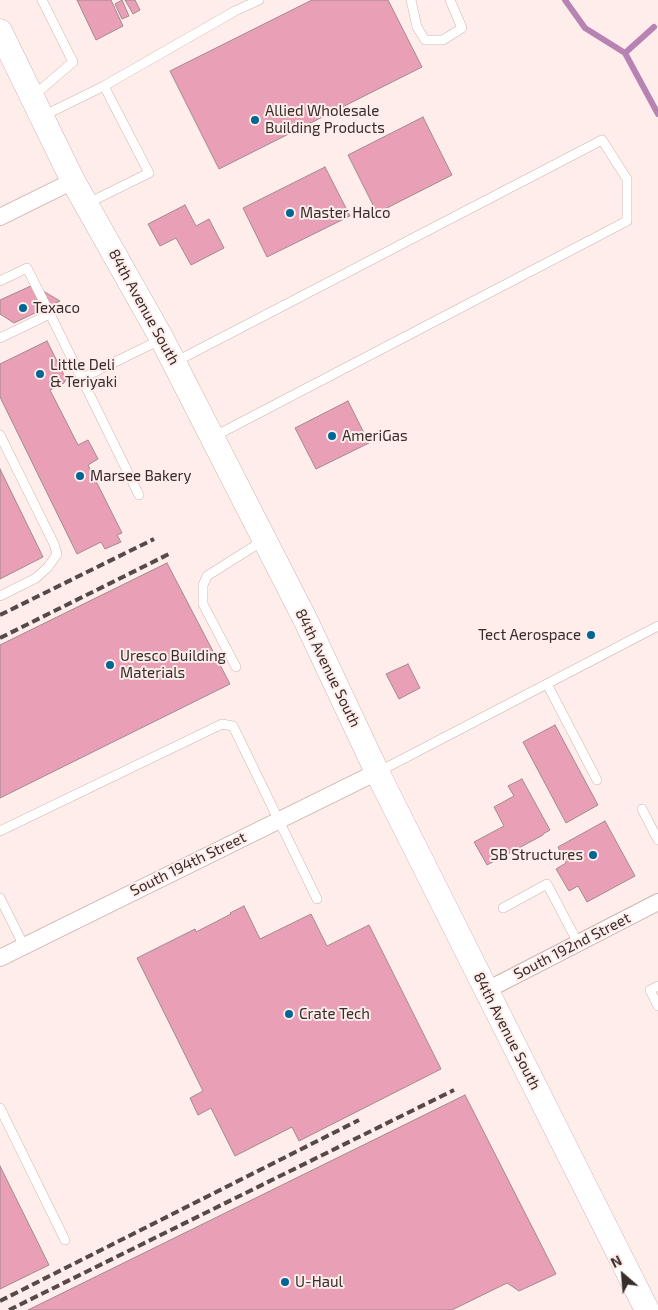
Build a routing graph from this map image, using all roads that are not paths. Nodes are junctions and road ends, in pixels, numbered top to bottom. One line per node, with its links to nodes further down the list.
1 (42, 0): 7 (lane)
2 (259, 0): 6 (lane)
3 (411, 0): 4 (lane)
4 (450, 0)
5 (0, 31): 7 (main road, 84th Avenue South)
6 (104, 86): 7 (lane); 9 (lane)
7 (37, 107): 8 (main road, 84th Avenue South)
8 (72, 181): 9 (main road, 84th Avenue South); 10 (street)
9 (86, 204): 14 (main road, 84th Avenue South)
10 (0, 217)
11 (0, 281): 12 (lane)
12 (50, 314): 13 (lane); 16 (lane)
13 (0, 338)
14 (162, 339): 15 (main road, 84th Avenue South); 16 (lane)
15 (174, 362): 18 (main road, 84th Avenue South); 18 (lane)
16 (82, 378): 19 (lane)
17 (0, 435): 21 (lane)
18 (212, 437): 20 (main road, 84th Avenue South)
19 (140, 495)
20 (265, 540): 23 (lane); 25 (main road, 84th Avenue South)
21 (0, 596)
22 (658, 626): 24 (lane)
23 (236, 667)
24 (547, 684): 25 (lane); 26 (lane)
25 (377, 772): 28 (street, South 194th Street); 39 (main road, 84th Avenue South)
26 (597, 780)
27 (642, 810): 30 (lane)
28 (279, 820): 29 (lane); 32 (lane); 36 (street, South 194th Street)
29 (0, 831)
30 (658, 840)
31 (0, 898): 36 (lane)
32 (317, 899)
33 (658, 902): 35 (street, South 192nd Street)
34 (503, 908): 35 (lane)
35 (578, 943): 39 (street, South 192nd Street)
36 (24, 946): 37 (street, South 194th Street)
37 (0, 958)
38 (658, 986): 40 (lane)
39 (487, 990): 43 (main road, 84th Avenue South)
40 (658, 1006)
41 (0, 1108): 42 (lane)
42 (65, 1240)
43 (647, 1310)

